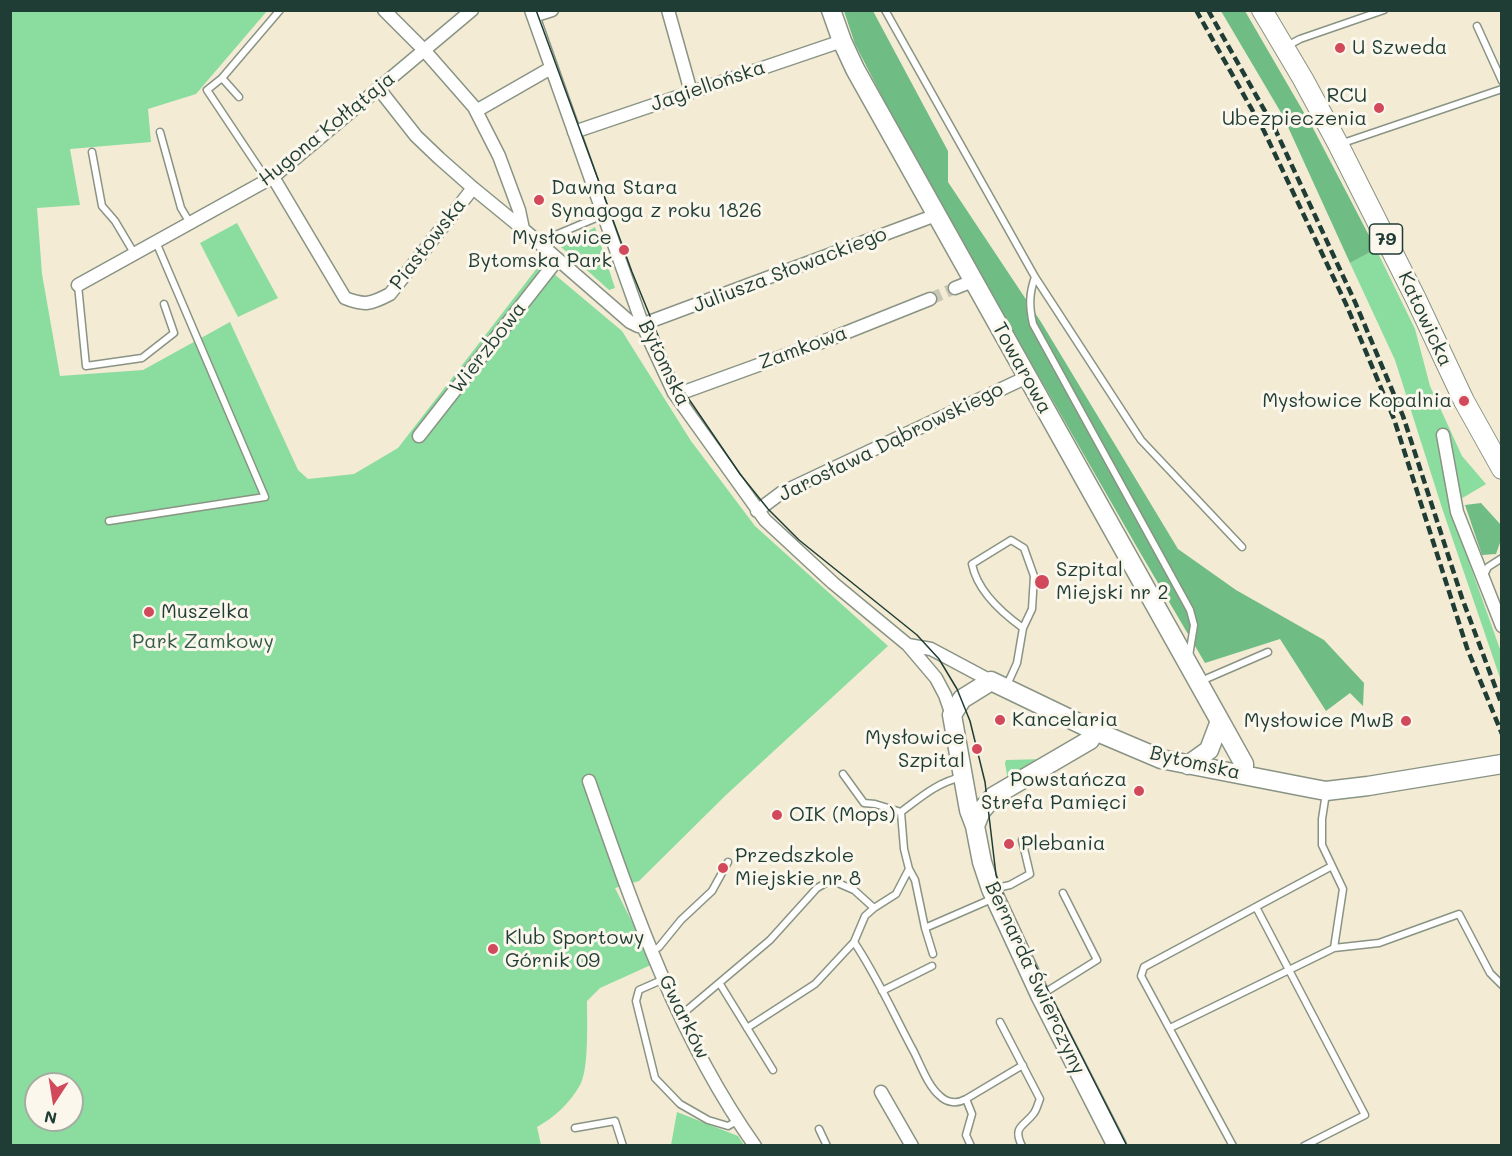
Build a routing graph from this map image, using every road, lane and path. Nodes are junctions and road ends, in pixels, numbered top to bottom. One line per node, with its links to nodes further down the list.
1 (280, 10): 16 (lane)
2 (384, 10): 14 (street)
3 (472, 10): 14 (street, Hugona Kołłątaja)
4 (552, 10): 10 (street)
5 (668, 10): 20 (street)
6 (831, 10): 12 (street, Towarowa)
7 (885, 10): 37 (lane)
8 (1262, 10): 13 (main road, Katowicka / 79)
9 (1384, 10): 13 (lane)
10 (532, 13): 15 (street, Bytomska)
11 (1477, 26): 17 (lane)
12 (842, 41): 20 (street, Jagiellońska); 29 (street, Towarowa)
13 (1284, 48): 25 (main road, Katowicka / 79)
14 (424, 50): 18 (street, Hugona Kołłątaja); 22 (street)
15 (551, 68): 22 (street); 24 (street, Bytomska)
16 (222, 78): 21 (lane); 27 (lane)
17 (1502, 81)
18 (379, 89): 27 (street, Hugona Kołłątaja); 28 (street)
19 (1502, 89): 25 (lane)
20 (691, 92): 24 (street, Jagiellońska)
21 (239, 97)
22 (476, 111): 32 (street)
23 (160, 132): 31 (lane)
24 (574, 132): 30 (street, Bytomska)
25 (1338, 144): 48 (main road, Katowicka / 79)
26 (92, 152): 35 (lane)
27 (270, 178): 28 (street, Piastowska); 31 (street, Hugona Kołłątaja)
28 (473, 188): 32 (street)
29 (936, 214): 38 (street, Towarowa); 43 (street, Juliusza Słowackiego)
30 (603, 215): 34 (lane); 43 (street, Bytomska)
31 (190, 224): 33 (street, Hugona Kołłątaja)
32 (524, 229): 34 (street)
33 (156, 242): 35 (street, Hugona Kołłątaja); 50 (lane)
34 (539, 242): 36 (street)
35 (134, 253): 39 (street, Hugona Kołłątaja)
36 (557, 260): 43 (street); 47 (street, Wierzbowa)
37 (1035, 277): 51 (lane); 58 (lane)
38 (973, 281): 40 (street); 44 (street, Towarowa)
39 (78, 285): 42 (lane)
40 (955, 288)
41 (930, 299): 45 (street, Zamkowa)
42 (164, 303)
43 (643, 326): 45 (street, Bytomska)
44 (1027, 377): 49 (street, Jarosława Dąbrowskiego); 58 (street, Towarowa)
45 (674, 393): 49 (street, Bytomska)
46 (1443, 435): 53 (street)
47 (419, 436)
48 (1502, 469)
49 (757, 511): 56 (street, Bytomska)
50 (109, 521)
51 (1242, 547)
52 (1502, 558): 53 (lane)
53 (1483, 577): 54 (street)
54 (1502, 626)
55 (1023, 628): 55 (lane); 60 (lane)
56 (908, 645): 60 (street, Bytomska); 61 (street, Bytomska)
57 (1268, 652): 59 (lane)
58 (1187, 663): 59 (street, Towarowa)
59 (1198, 682): 62 (street, Towarowa)
60 (998, 685): 61 (street); 63 (street, Bytomska)
61 (952, 715): 68 (street, Bernarda Świerczyny)
62 (1220, 721): 65 (street); 67 (street, Towarowa)
63 (1095, 731): 65 (street, Bytomska); 71 (street)
64 (1502, 764): 70 (street, Bytomska)
65 (1188, 765): 67 (street, Bytomska)
66 (843, 774): 72 (lane)
67 (1244, 775): 70 (street, Bytomska)
68 (963, 780): 71 (street); 72 (lane); 73 (street, Bernarda Świerczyny)
69 (589, 781): 85 (street, Gwarków)
70 (1326, 790): 76 (lane)
71 (994, 796): 73 (street)
72 (901, 812): 77 (lane)
73 (975, 826): 78 (street, Bernarda Świerczyny)
74 (1022, 840): 78 (lane)
75 (728, 862): 85 (lane)
76 (1332, 867): 80 (lane); 84 (lane)
77 (909, 869): 81 (lane); 82 (lane)
78 (993, 893): 82 (lane); 93 (street, Bernarda Świerczyny)
79 (1063, 893): 93 (lane)
80 (1256, 907): 88 (lane); 97 (lane)
81 (874, 908): 83 (lane); 90 (lane)
82 (925, 928): 86 (lane)
83 (854, 942): 92 (lane); 96 (lane)
84 (1334, 948): 88 (lane); 91 (lane)
85 (653, 951): 89 (street, Gwarków)
86 (933, 954)
87 (932, 966): 92 (lane)
88 (1289, 970): 97 (lane); 113 (lane)
89 (664, 979): 94 (street, Gwarków); 102 (lane)
90 (720, 984): 94 (lane); 96 (lane)
91 (1502, 985)
92 (882, 991): 101 (lane)
93 (1041, 997): 111 (street, Bernarda Świerczyny)
94 (679, 1017): 102 (street, Gwarków)
95 (1000, 1022): 98 (lane)
96 (747, 1028): 99 (lane)
97 (1170, 1028): 112 (lane)
98 (1023, 1065): 101 (lane); 110 (lane)
99 (773, 1071)
100 (881, 1092): 108 (street)
101 (966, 1099): 109 (lane)
102 (737, 1121): 106 (street, Gwarków)
103 (575, 1128): 105 (lane)
104 (819, 1129): 107 (lane)
105 (623, 1146)
106 (755, 1146)
107 (827, 1146)
108 (912, 1146)
109 (971, 1146)
110 (1022, 1146)
111 (1117, 1146)
112 (1233, 1146)
113 (1304, 1146)

